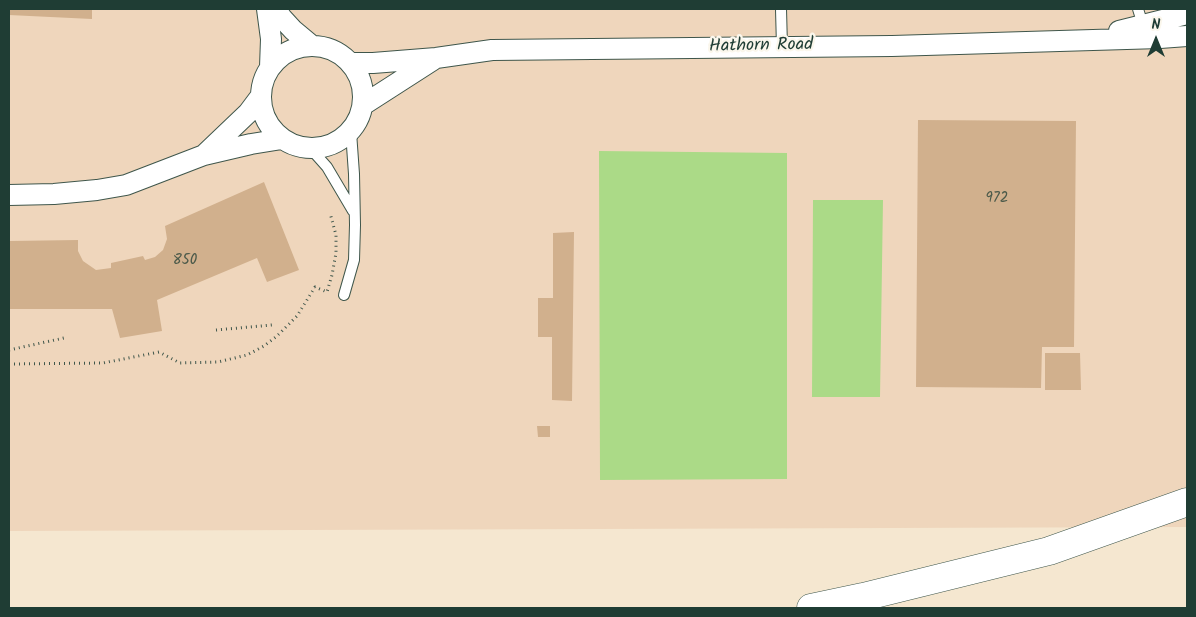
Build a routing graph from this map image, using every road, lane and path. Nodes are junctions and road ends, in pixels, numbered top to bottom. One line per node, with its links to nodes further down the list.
1 (267, 9): 12 (street)
2 (276, 9): 8 (street)
3 (781, 9): 9 (lane)
4 (1187, 14): 5 (street, Hathorn Road)
5 (1140, 17): 7 (street, Hathorn Road)
6 (1187, 36): 7 (street, Hathorn Road)
7 (1088, 40): 9 (street, Hathorn Road)
8 (311, 45): 11 (street); 12 (street)
9 (782, 47): 10 (street, Hathorn Road)
10 (436, 58): 11 (street, Hathorn Road); 14 (street, Hathorn Road)
11 (352, 63): 14 (street)
12 (270, 67): 13 (street)
13 (260, 97): 16 (street); 18 (street)
14 (363, 106): 15 (street)
15 (351, 132): 17 (street); 21 (lane)
16 (282, 139): 17 (street); 18 (street)
17 (311, 148): 21 (lane)
18 (204, 155): 19 (street)
19 (9, 195)
20 (330, 213): 27 (path)
21 (355, 214): 22 (lane)
22 (344, 295)
23 (272, 325): 24 (path)
24 (216, 330)
25 (64, 338): 26 (path)
26 (9, 350)
27 (9, 364)
28 (1187, 502): 29 (highway)
29 (811, 608)

